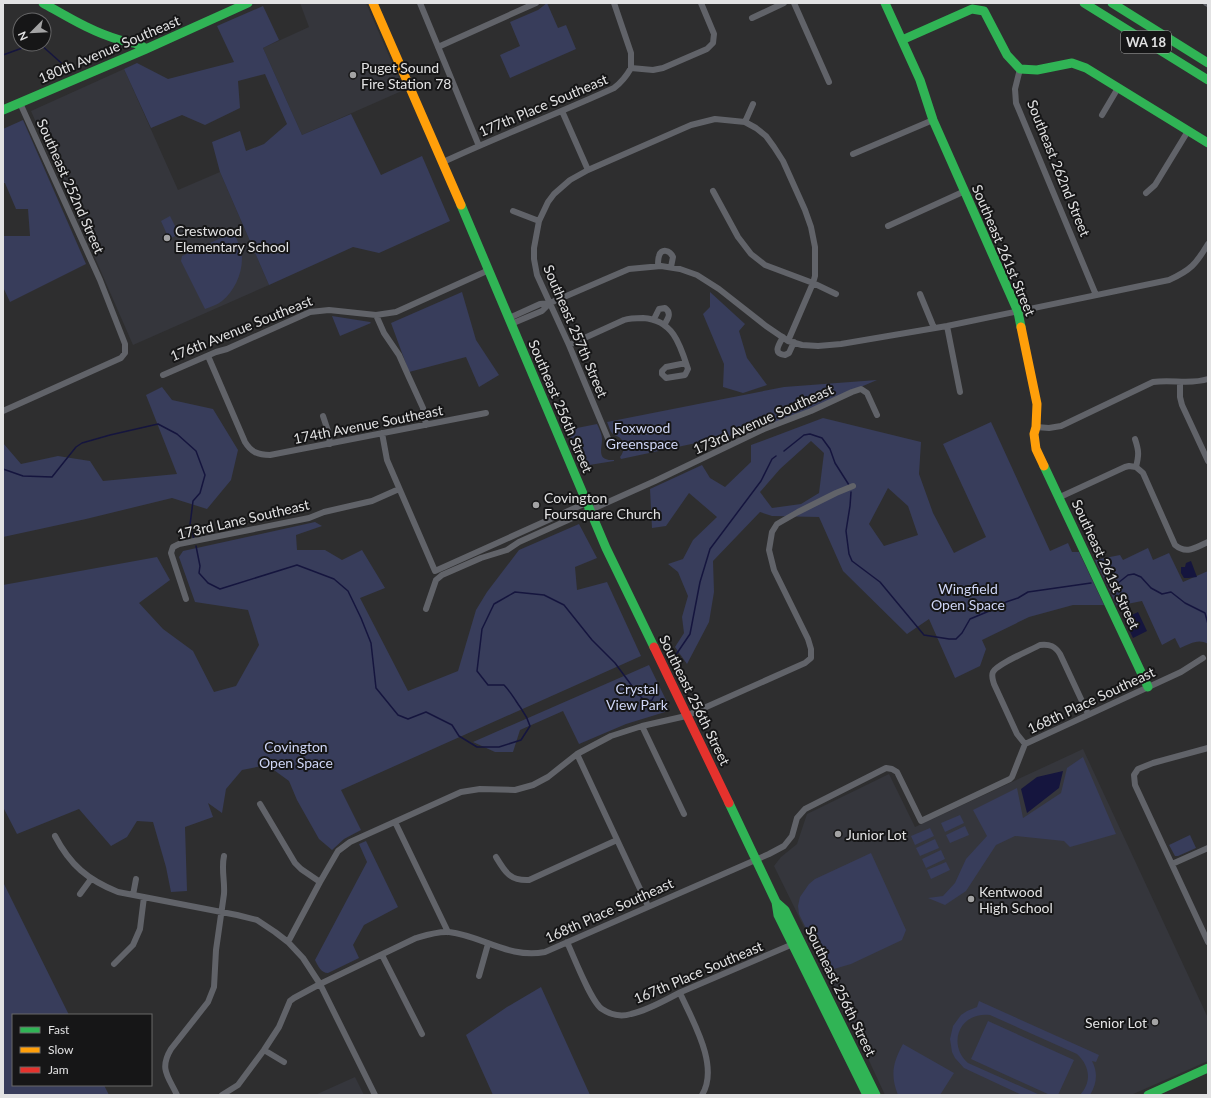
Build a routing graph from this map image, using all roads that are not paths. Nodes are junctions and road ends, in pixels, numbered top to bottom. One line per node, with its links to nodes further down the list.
1 (248, 3): 17 (main road, 180th Avenue Southeast)
2 (373, 3): 36 (main road, Southeast 256th Street)
3 (420, 3): 16 (street)
4 (536, 3): 16 (street)
5 (614, 3): 20 (street)
6 (701, 3): 20 (street)
7 (784, 3): 13 (street)
8 (794, 3): 23 (street)
9 (885, 3): 15 (main road, Southeast 261st Street)
10 (1084, 3): 22 (main road, WA 18)
11 (1112, 3): 19 (main road, WA 18)
12 (48, 4): 14 (main road)
13 (752, 18)
14 (111, 38): 17 (main road); 18 (main road)
15 (902, 40): 21 (main road); 30 (main road, Southeast 261st Street)
16 (438, 47): 34 (street)
17 (146, 49): 18 (main road, 180th Avenue Southeast)
18 (126, 57): 25 (main road, 180th Avenue Southeast)
19 (1208, 63)
20 (631, 68): 28 (street, 177th Place Southeast)
21 (1020, 69): 24 (main road); 51 (street, Southeast 262nd Street)
22 (1208, 80)
23 (829, 82)
24 (1118, 88): 29 (street); 32 (main road)
25 (20, 103): 27 (main road, 180th Avenue Southeast); 68 (street, Southeast 252nd Street)
26 (753, 104): 31 (street)
27 (3, 110)
28 (562, 111): 34 (street, 177th Place Southeast); 37 (street)
29 (1102, 115)
30 (933, 120): 35 (street); 39 (main road, Southeast 261st Street)
31 (745, 122): 37 (street, Southeast 257th Street); 48 (street)
32 (1188, 131): 33 (main road); 40 (street)
33 (1208, 143)
34 (479, 146): 36 (street, 177th Place Southeast)
35 (853, 154)
36 (443, 162): 47 (main road, Southeast 256th Street)
37 (588, 170): 42 (street, Southeast 257th Street)
38 (713, 191): 48 (street)
39 (965, 192): 43 (street); 53 (main road, Southeast 261st Street)
40 (1146, 193)
41 (513, 211): 42 (street)
42 (539, 221): 52 (street, Southeast 257th Street)
43 (888, 226)
44 (1208, 244): 51 (street)
45 (658, 266): 46 (street); 46 (street); 52 (street)
46 (671, 267): 60 (street)
47 (489, 270): 54 (street, 176th Avenue Southeast); 56 (main road, Southeast 256th Street)
48 (813, 283): 49 (street); 60 (street)
49 (836, 294)
50 (920, 294): 59 (street)
51 (1096, 295): 53 (street)
52 (550, 303): 56 (street); 61 (street, Southeast 257th Street)
53 (1018, 312): 58 (street); 73 (main road, Southeast 261st Street)
54 (376, 315): 62 (street, 176th Avenue Southeast); 72 (street)
55 (654, 319): 57 (street); 57 (street); 61 (street)
56 (510, 321): 83 (main road, Southeast 256th Street)
57 (664, 325): 63 (street)
58 (947, 326): 59 (street); 67 (street)
59 (934, 328): 60 (street)
60 (788, 340)
61 (569, 345): 77 (street, Southeast 257th Street)
62 (208, 356): 64 (street, 176th Avenue Southeast); 76 (street, 174th Avenue Southeast)
63 (686, 363)
64 (162, 375)
65 (1208, 379): 66 (street)
66 (1180, 382): 73 (street); 78 (street)
67 (960, 392)
68 (3, 411)
69 (486, 413): 72 (street, 174th Avenue Southeast)
70 (877, 414): 83 (street, 173rd Avenue Southeast)
71 (323, 416): 76 (street)
72 (426, 425): 74 (street, 174th Avenue Southeast)
73 (1036, 427): 82 (main road, Southeast 261st Street)
74 (382, 433): 76 (street, 174th Avenue Southeast); 81 (street)
75 (1135, 439): 79 (street)
76 (330, 444)
77 (612, 448)
78 (1208, 461)
79 (1136, 466): 82 (street); 84 (street)
80 (853, 486): 90 (street)
81 (399, 489): 83 (street); 85 (street, 173rd Lane Southeast)
82 (1060, 497): 88 (main road, Southeast 261st Street)
83 (588, 507): 86 (street, 173rd Avenue Southeast); 90 (main road, Southeast 256th Street)
84 (1208, 542)
85 (186, 599)
86 (426, 609)
87 (1203, 658): 88 (street, 168th Place Southeast)
88 (1148, 687): 89 (street, 168th Place Southeast)
89 (1088, 714): 92 (street, 168th Place Southeast); 92 (street)
90 (686, 716): 91 (street); 103 (main road, Southeast 256th Street)
91 (642, 726): 94 (street); 96 (street)
92 (1024, 744): 103 (street, 168th Place Southeast)
93 (1208, 748): 104 (street)
94 (577, 754): 97 (street); 99 (street)
95 (260, 804): 107 (street)
96 (684, 814)
97 (395, 822): 107 (street); 114 (street)
98 (55, 836): 105 (street)
99 (617, 840): 102 (street); 112 (street)
100 (1208, 848): 104 (street)
101 (224, 856): 113 (street)
102 (496, 857)
103 (756, 860): 111 (main road, Southeast 256th Street); 112 (street, 168th Place Southeast)
104 (1172, 864): 117 (street)
105 (91, 879): 108 (street); 109 (street)
106 (136, 879): 109 (street)
107 (320, 882): 115 (street)
108 (80, 894)
109 (133, 895): 110 (street)
110 (144, 896): 113 (street); 121 (street)
111 (776, 902): 119 (main road, Southeast 256th Street); 130 (main road, Southeast 256th Street)
112 (648, 906): 116 (street, 168th Place Southeast)
113 (221, 912): 115 (street); 132 (street)
114 (448, 932): 118 (street, 168th Place Southeast); 120 (street, 168th Place Southeast)
115 (288, 942): 123 (street)
116 (567, 942): 118 (street, 168th Place Southeast); 124 (street, 167th Place Southeast)
117 (1208, 942)
118 (488, 944): 122 (street)
119 (793, 944): 124 (street, 167th Place Southeast); 129 (main road, Southeast 256th Street)
120 (382, 955): 123 (street, 168th Place Southeast); 125 (street)
121 (114, 964)
122 (479, 976)
123 (320, 984): 126 (street, 168th Place Southeast); 134 (street)
124 (680, 993): 131 (street)
125 (422, 1034)
126 (264, 1050): 127 (street); 133 (street, 168th Place Southeast)
127 (284, 1062)
128 (1208, 1068): 138 (main road)
129 (854, 1070): 130 (main road); 136 (main road, Southeast 256th Street)
130 (866, 1074): 137 (main road, Southeast 256th Street)
131 (702, 1094): 135 (street)
132 (177, 1095)
133 (222, 1095)
134 (375, 1095)
135 (710, 1095)
136 (866, 1095)
137 (876, 1095)
138 (1148, 1095)

